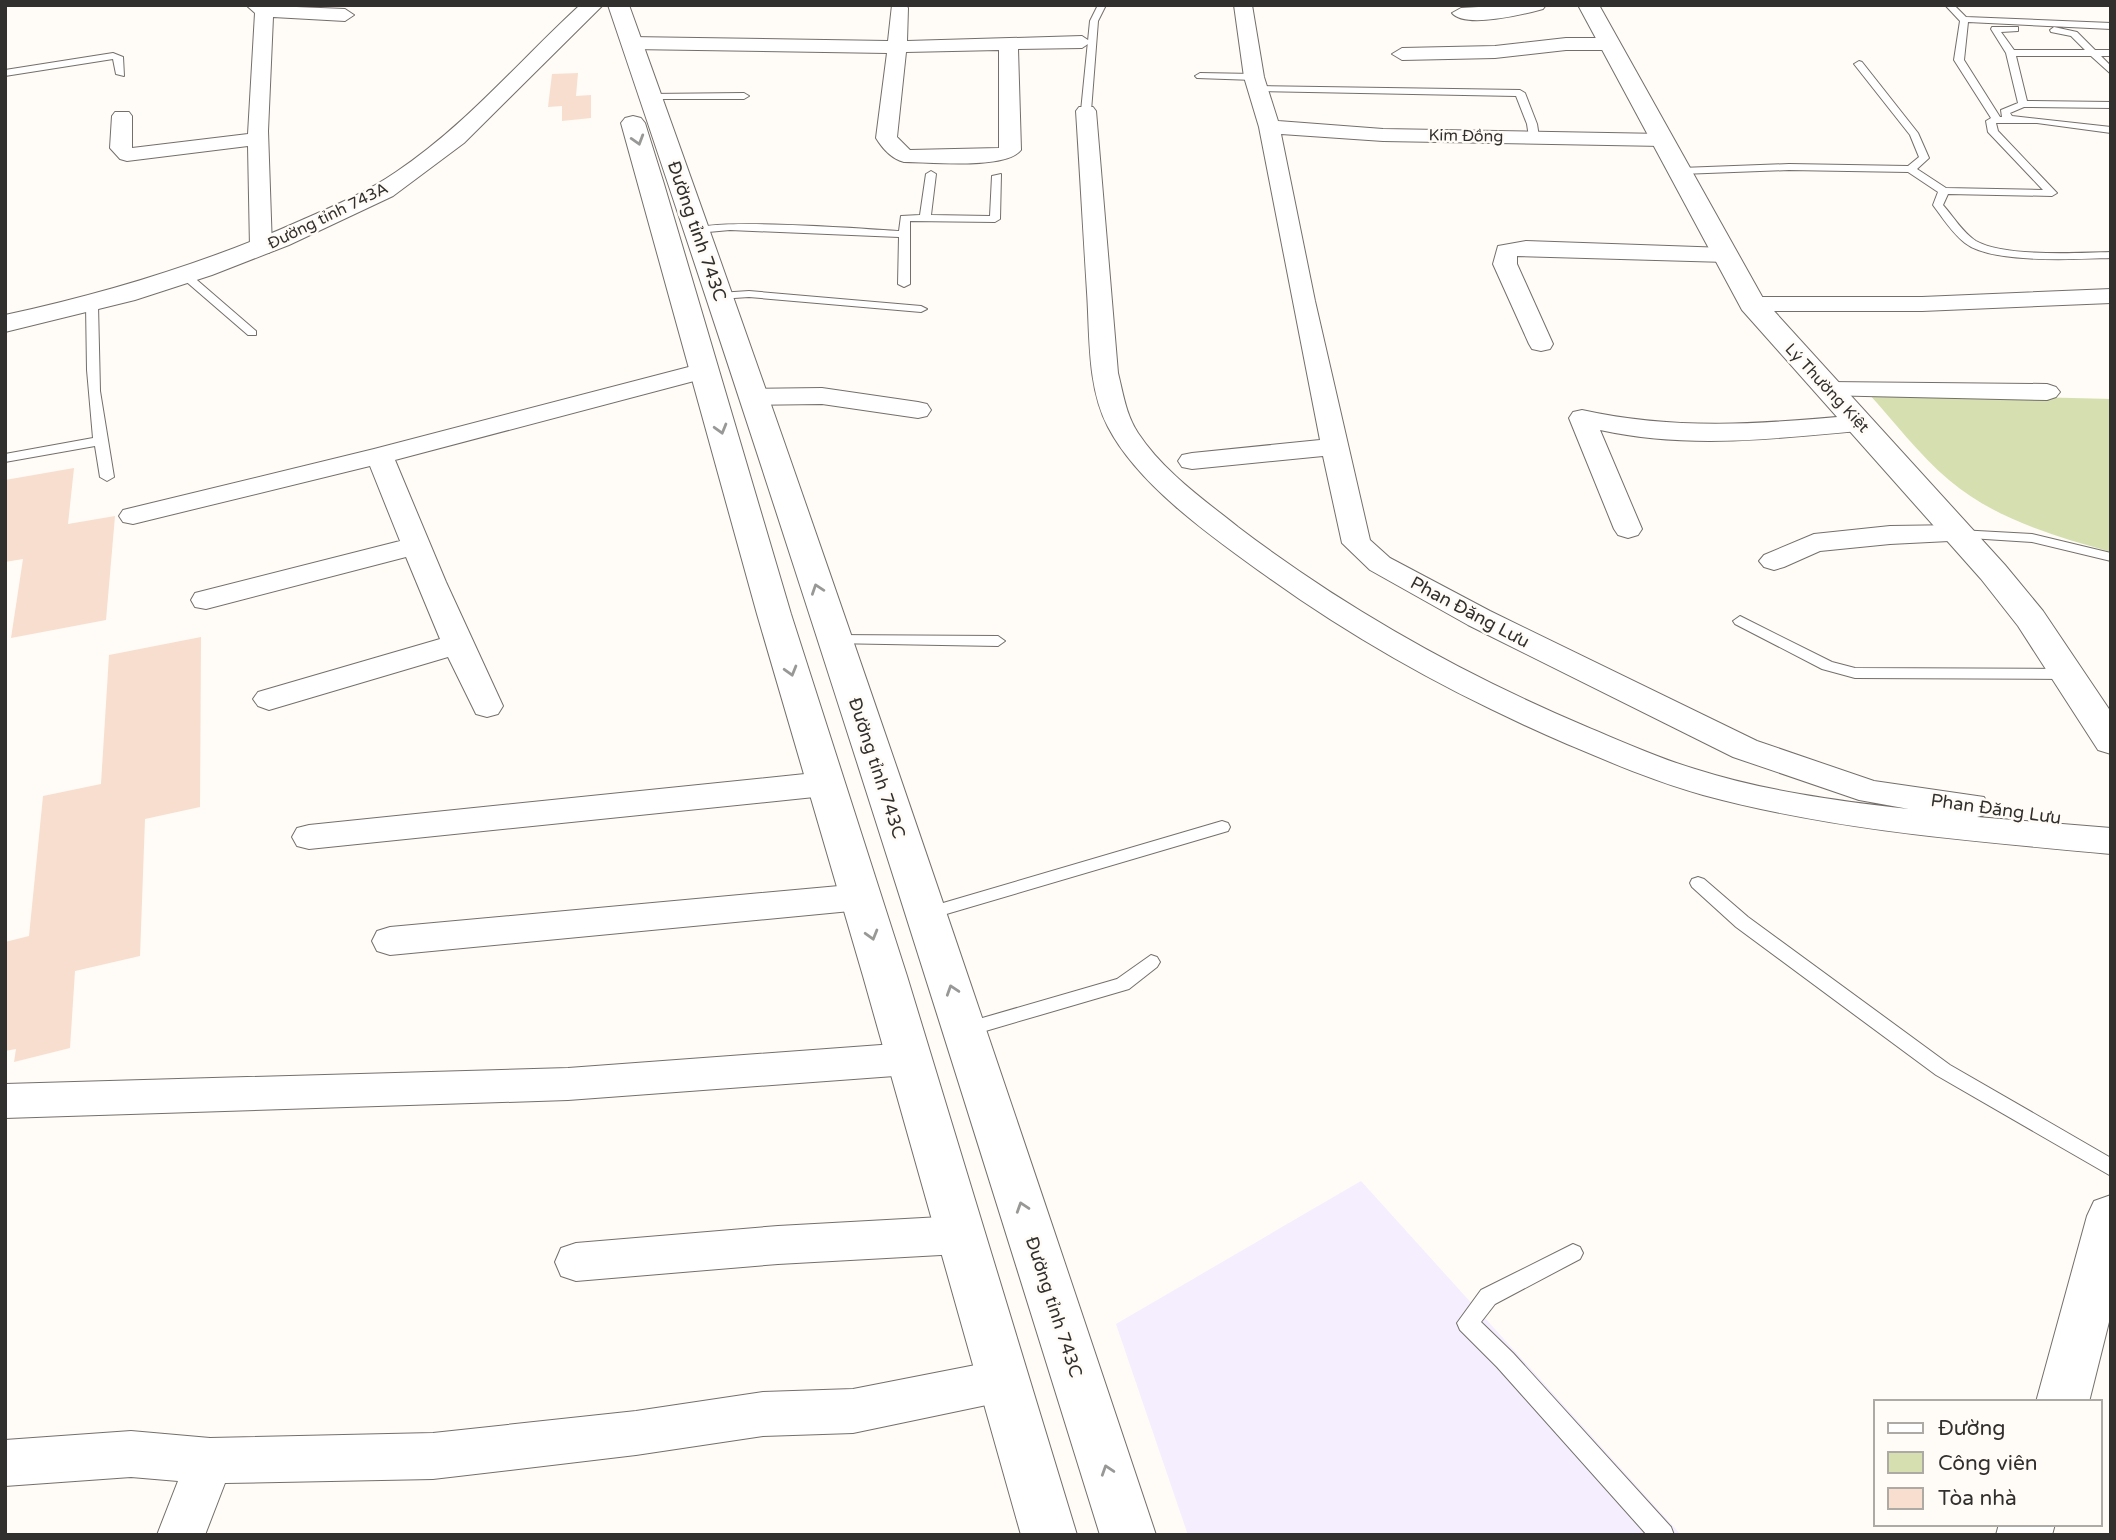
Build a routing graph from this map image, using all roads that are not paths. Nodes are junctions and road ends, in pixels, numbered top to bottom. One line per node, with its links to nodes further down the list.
1 (1102, 5): 31 (lane)
2 (1243, 5): 26 (street, Phan Đăng Lưu)
3 (1537, 5): 8 (street)
4 (1588, 5): 14 (main road, Lý Thường Kiệt)
5 (1949, 5): 10 (lane)
6 (260, 8): 9 (street); 37 (street)
7 (899, 8): 16 (street)
8 (1461, 12)
9 (345, 15)
10 (1961, 17): 12 (lane); 33 (lane)
11 (617, 20): 16 (street); 28 (main road, Đường tỉnh 743C); 47 (main road, Đường tỉnh 743A); 60 (main road, Đường tỉnh 743C, one-way to 60)
12 (2111, 24)
13 (1082, 42): 15 (street)
14 (1609, 44): 20 (street); 38 (main road, Lý Thường Kiệt)
15 (1009, 45): 16 (street); 16 (street)
16 (897, 47)
17 (2011, 53): 18 (lane); 18 (lane); 29 (lane)
18 (2092, 53): 19 (lane); 22 (lane)
19 (2111, 53)
20 (1402, 54)
21 (1859, 64): 39 (lane)
22 (2111, 71)
23 (5, 73): 24 (lane)
24 (121, 74)
25 (1200, 76): 26 (lane)
26 (1256, 83): 34 (street, Phan Đăng Lưu); 36 (lane)
27 (744, 96): 28 (lane)
28 (650, 97): 45 (main road, Đường tỉnh 743C)
29 (2023, 104): 30 (lane); 33 (lane)
30 (2111, 105)
31 (1086, 111): 91 (street)
32 (122, 116): 37 (street)
33 (2003, 120): 35 (lane); 43 (lane)
34 (1269, 127): 36 (street, Kim Đồng); 67 (street, Phan Đăng Lưu)
35 (2111, 130)
36 (1534, 137): 38 (street, Kim Đồng)
37 (258, 139): 47 (street)
38 (1663, 140): 40 (main road, Lý Thường Kiệt)
39 (1910, 169): 40 (lane); 43 (lane)
40 (1681, 172): 48 (main road, Lý Thường Kiệt)
41 (931, 174): 44 (lane)
42 (997, 176): 44 (lane)
43 (1944, 191): 49 (lane)
44 (925, 218): 46 (lane)
45 (697, 230): 46 (lane); 52 (main road, Đường tỉnh 743C)
46 (905, 234): 51 (lane)
47 (261, 248): 50 (main road, Đường tỉnh 743A)
48 (1726, 255): 54 (main road, Lý Thường Kiệt); 59 (street)
49 (2111, 255)
50 (186, 276): 55 (main road, Đường tỉnh 743A); 58 (lane)
51 (904, 284)
52 (719, 296): 56 (lane); 63 (main road, Đường tỉnh 743C)
53 (2111, 296): 54 (street)
54 (1752, 304): 61 (main road, Lý Thường Kiệt)
55 (92, 305): 57 (main road, Đường tỉnh 743A); 66 (lane)
56 (921, 309)
57 (5, 324)
58 (252, 333)
59 (1541, 344)
60 (704, 371): 68 (street); 87 (main road, Đường tỉnh 743C, one-way to 87)
61 (1829, 390): 62 (street); 65 (main road, Lý Thường Kiệt)
62 (2047, 392)
63 (753, 397): 64 (street); 80 (main road, Đường tỉnh 743C, one-way to 63)
64 (918, 410)
65 (1858, 423): 73 (street); 74 (main road, Lý Thường Kiệt)
66 (99, 442): 69 (lane); 71 (lane)
67 (1335, 447): 70 (street); 88 (street, Phan Đăng Lưu)
68 (380, 456): 72 (street); 75 (street)
69 (5, 458)
70 (1192, 461)
71 (107, 477)
72 (133, 516)
73 (1628, 529)
74 (1959, 534): 76 (lane); 77 (street); 83 (main road, Lý Thường Kiệt)
75 (415, 547): 78 (street); 82 (street)
76 (2111, 557)
77 (1774, 561)
78 (206, 600)
79 (1740, 621): 83 (lane)
80 (834, 640): 81 (lane); 94 (main road, Đường tỉnh 743C)
81 (998, 641)
82 (457, 644): 84 (street); 85 (street)
83 (2065, 674): 86 (main road, Lý Thường Kiệt)
84 (269, 699)
85 (488, 706)
86 (2111, 741)
87 (824, 784): 90 (street); 93 (main road, Đường tỉnh 743C)
88 (2111, 825)
89 (1222, 827): 94 (lane)
90 (309, 836)
91 (2111, 841)
92 (1698, 883): 100 (lane)
93 (861, 897): 95 (street); 98 (main road, Đường tỉnh 743C, one-way to 98)
94 (926, 914): 97 (main road, Đường tỉnh 743C, one-way to 94)
95 (390, 941)
96 (1151, 962): 97 (lane)
97 (965, 1030): 111 (main road, Đường tỉnh 743C, one-way to 97)
98 (908, 1059): 99 (street); 102 (main road, Đường tỉnh 743C)
99 (5, 1101)
100 (2111, 1168)
101 (2110, 1225): 106 (main road)
102 (959, 1235): 104 (street); 105 (main road, Đường tỉnh 743C)
103 (1573, 1253): 112 (lane)
104 (576, 1262)
105 (1001, 1381): 107 (street); 110 (main road, Đường tỉnh 743C)
106 (2063, 1400)
107 (210, 1461): 108 (street); 109 (street)
108 (5, 1463)
109 (181, 1535)
110 (1049, 1535)
111 (1128, 1535)
112 (1663, 1535)

